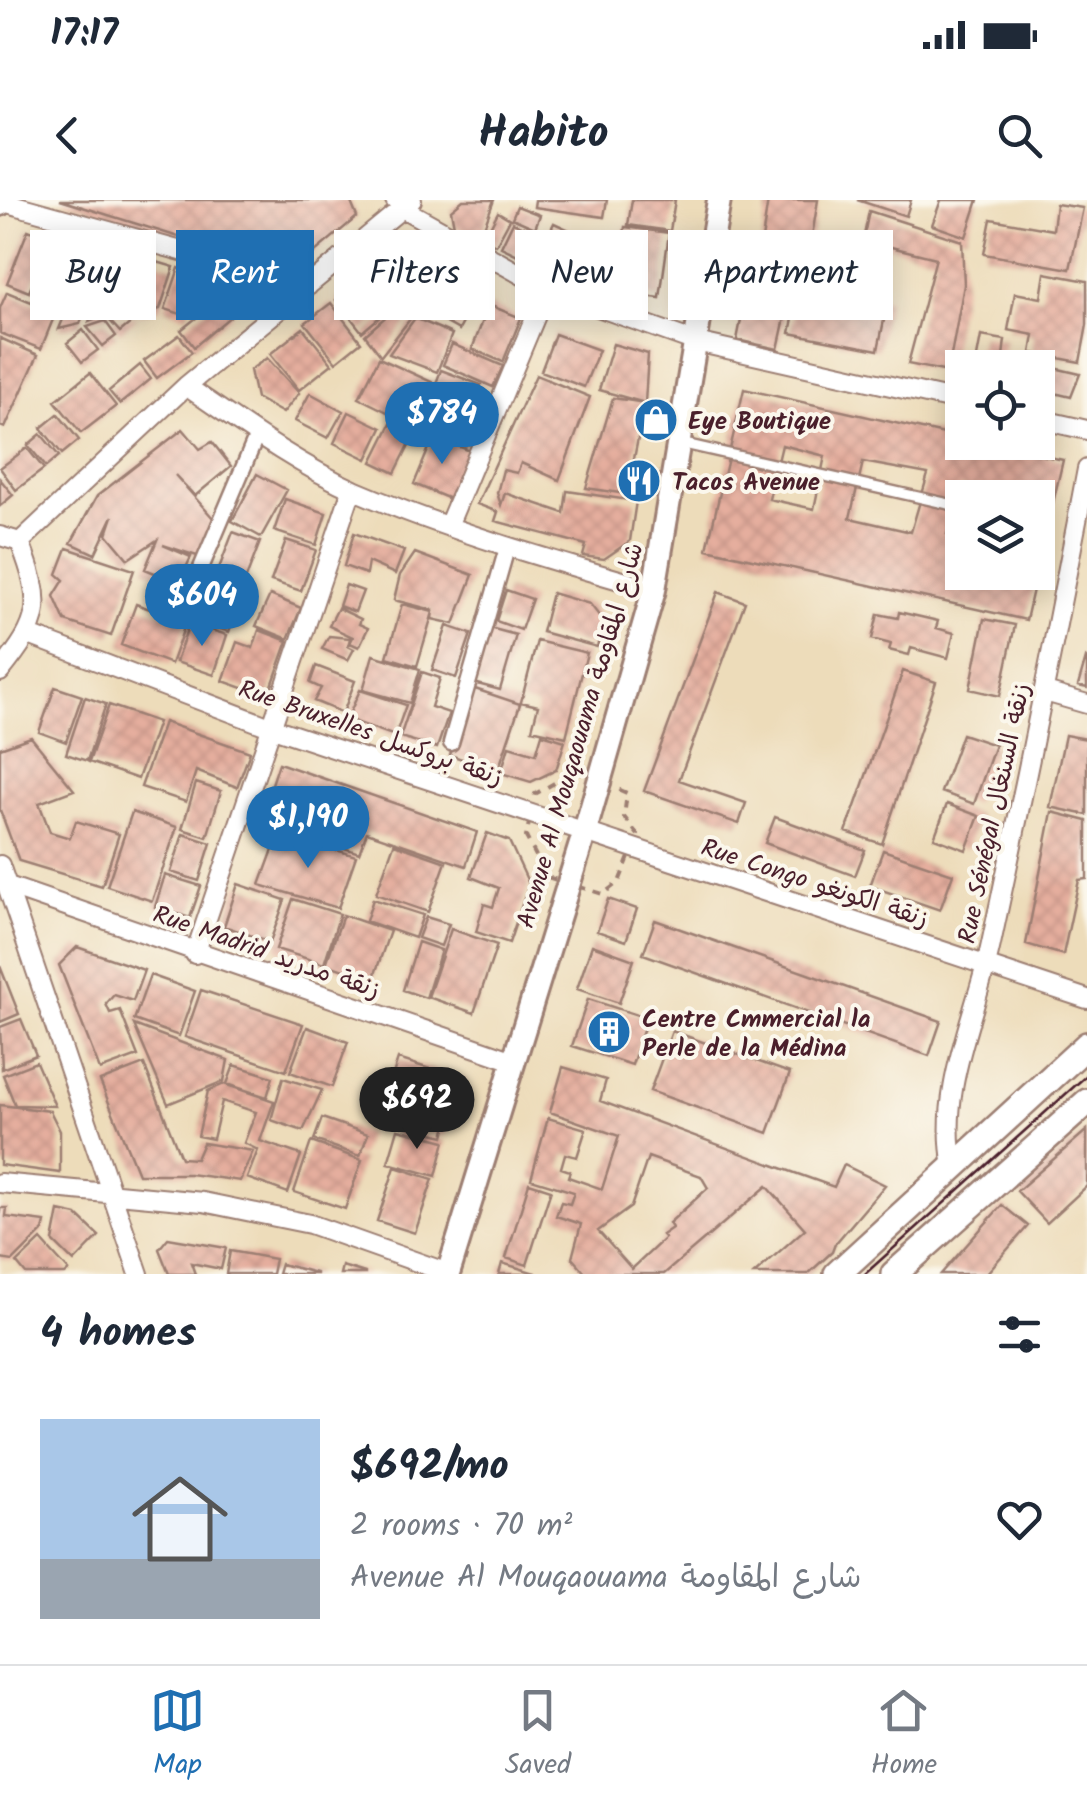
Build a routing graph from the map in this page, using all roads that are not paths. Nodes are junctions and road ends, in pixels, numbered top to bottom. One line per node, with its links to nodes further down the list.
1 (719, 200): 10 (street, Avenue Al Mouqaouama شارع المقاومة)
2 (0, 201): 4 (street)
3 (403, 203): 5 (street); 6 (street)
4 (176, 250)
5 (515, 270)
6 (314, 281)
7 (267, 320): 11 (street)
8 (534, 320): 20 (street)
9 (634, 320): 10 (street)
10 (696, 342): 12 (street); 16 (street, Avenue Al Mouqaouama شارع المقاومة)
11 (186, 386): 15 (street); 22 (street)
12 (945, 398)
13 (1055, 423): 14 (street)
14 (1087, 430)
15 (257, 434): 18 (street); 24 (street)
16 (680, 443): 19 (lane); 25 (street, Avenue Al Mouqaouama شارع المقاومة)
17 (1087, 468): 28 (street, Rue Sénégal زنقة السنغال)
18 (352, 489): 20 (street); 30 (street)
19 (945, 503)
20 (448, 526): 23 (street)
21 (0, 536): 22 (street)
22 (20, 542): 26 (street)
23 (507, 548): 25 (street); 31 (street)
24 (201, 568)
25 (654, 590): 32 (street, Avenue Al Mouqaouama شارع المقاومة)
26 (29, 635): 27 (street); 30 (street, Rue Bruxelles زنقة بروكسل)
27 (0, 672)
28 (1045, 692): 29 (street); 36 (street, Rue Sénégal زنقة السنغال)
29 (1087, 704)
30 (270, 727): 32 (street, Rue Bruxelles زنقة بروكسل); 35 (street)
31 (452, 743)
32 (585, 831): 36 (street, Rue Congo زنقة الكونغو); 39 (street, Avenue Al Mouqaouama شارع المقاومة)
33 (0, 865): 34 (street)
34 (8, 886): 35 (street, Rue Madrid زنقة مدريد); 43 (street)
35 (195, 954): 39 (street, Rue Madrid زنقة مدريد)
36 (986, 966): 37 (street, Rue Congo زنقة الكونغو); 41 (street, Rue Sénégal زنقة السنغال)
37 (1087, 999)
38 (1087, 1045): 41 (main road)
39 (511, 1060): 44 (street, Avenue Al Mouqaouama شارع المقاومة)
40 (1087, 1102): 47 (main road)
41 (952, 1166): 46 (main road)
42 (0, 1184): 43 (street)
43 (109, 1191): 44 (street); 45 (street)
44 (448, 1273)
45 (139, 1274)
46 (837, 1274)
47 (894, 1274)

